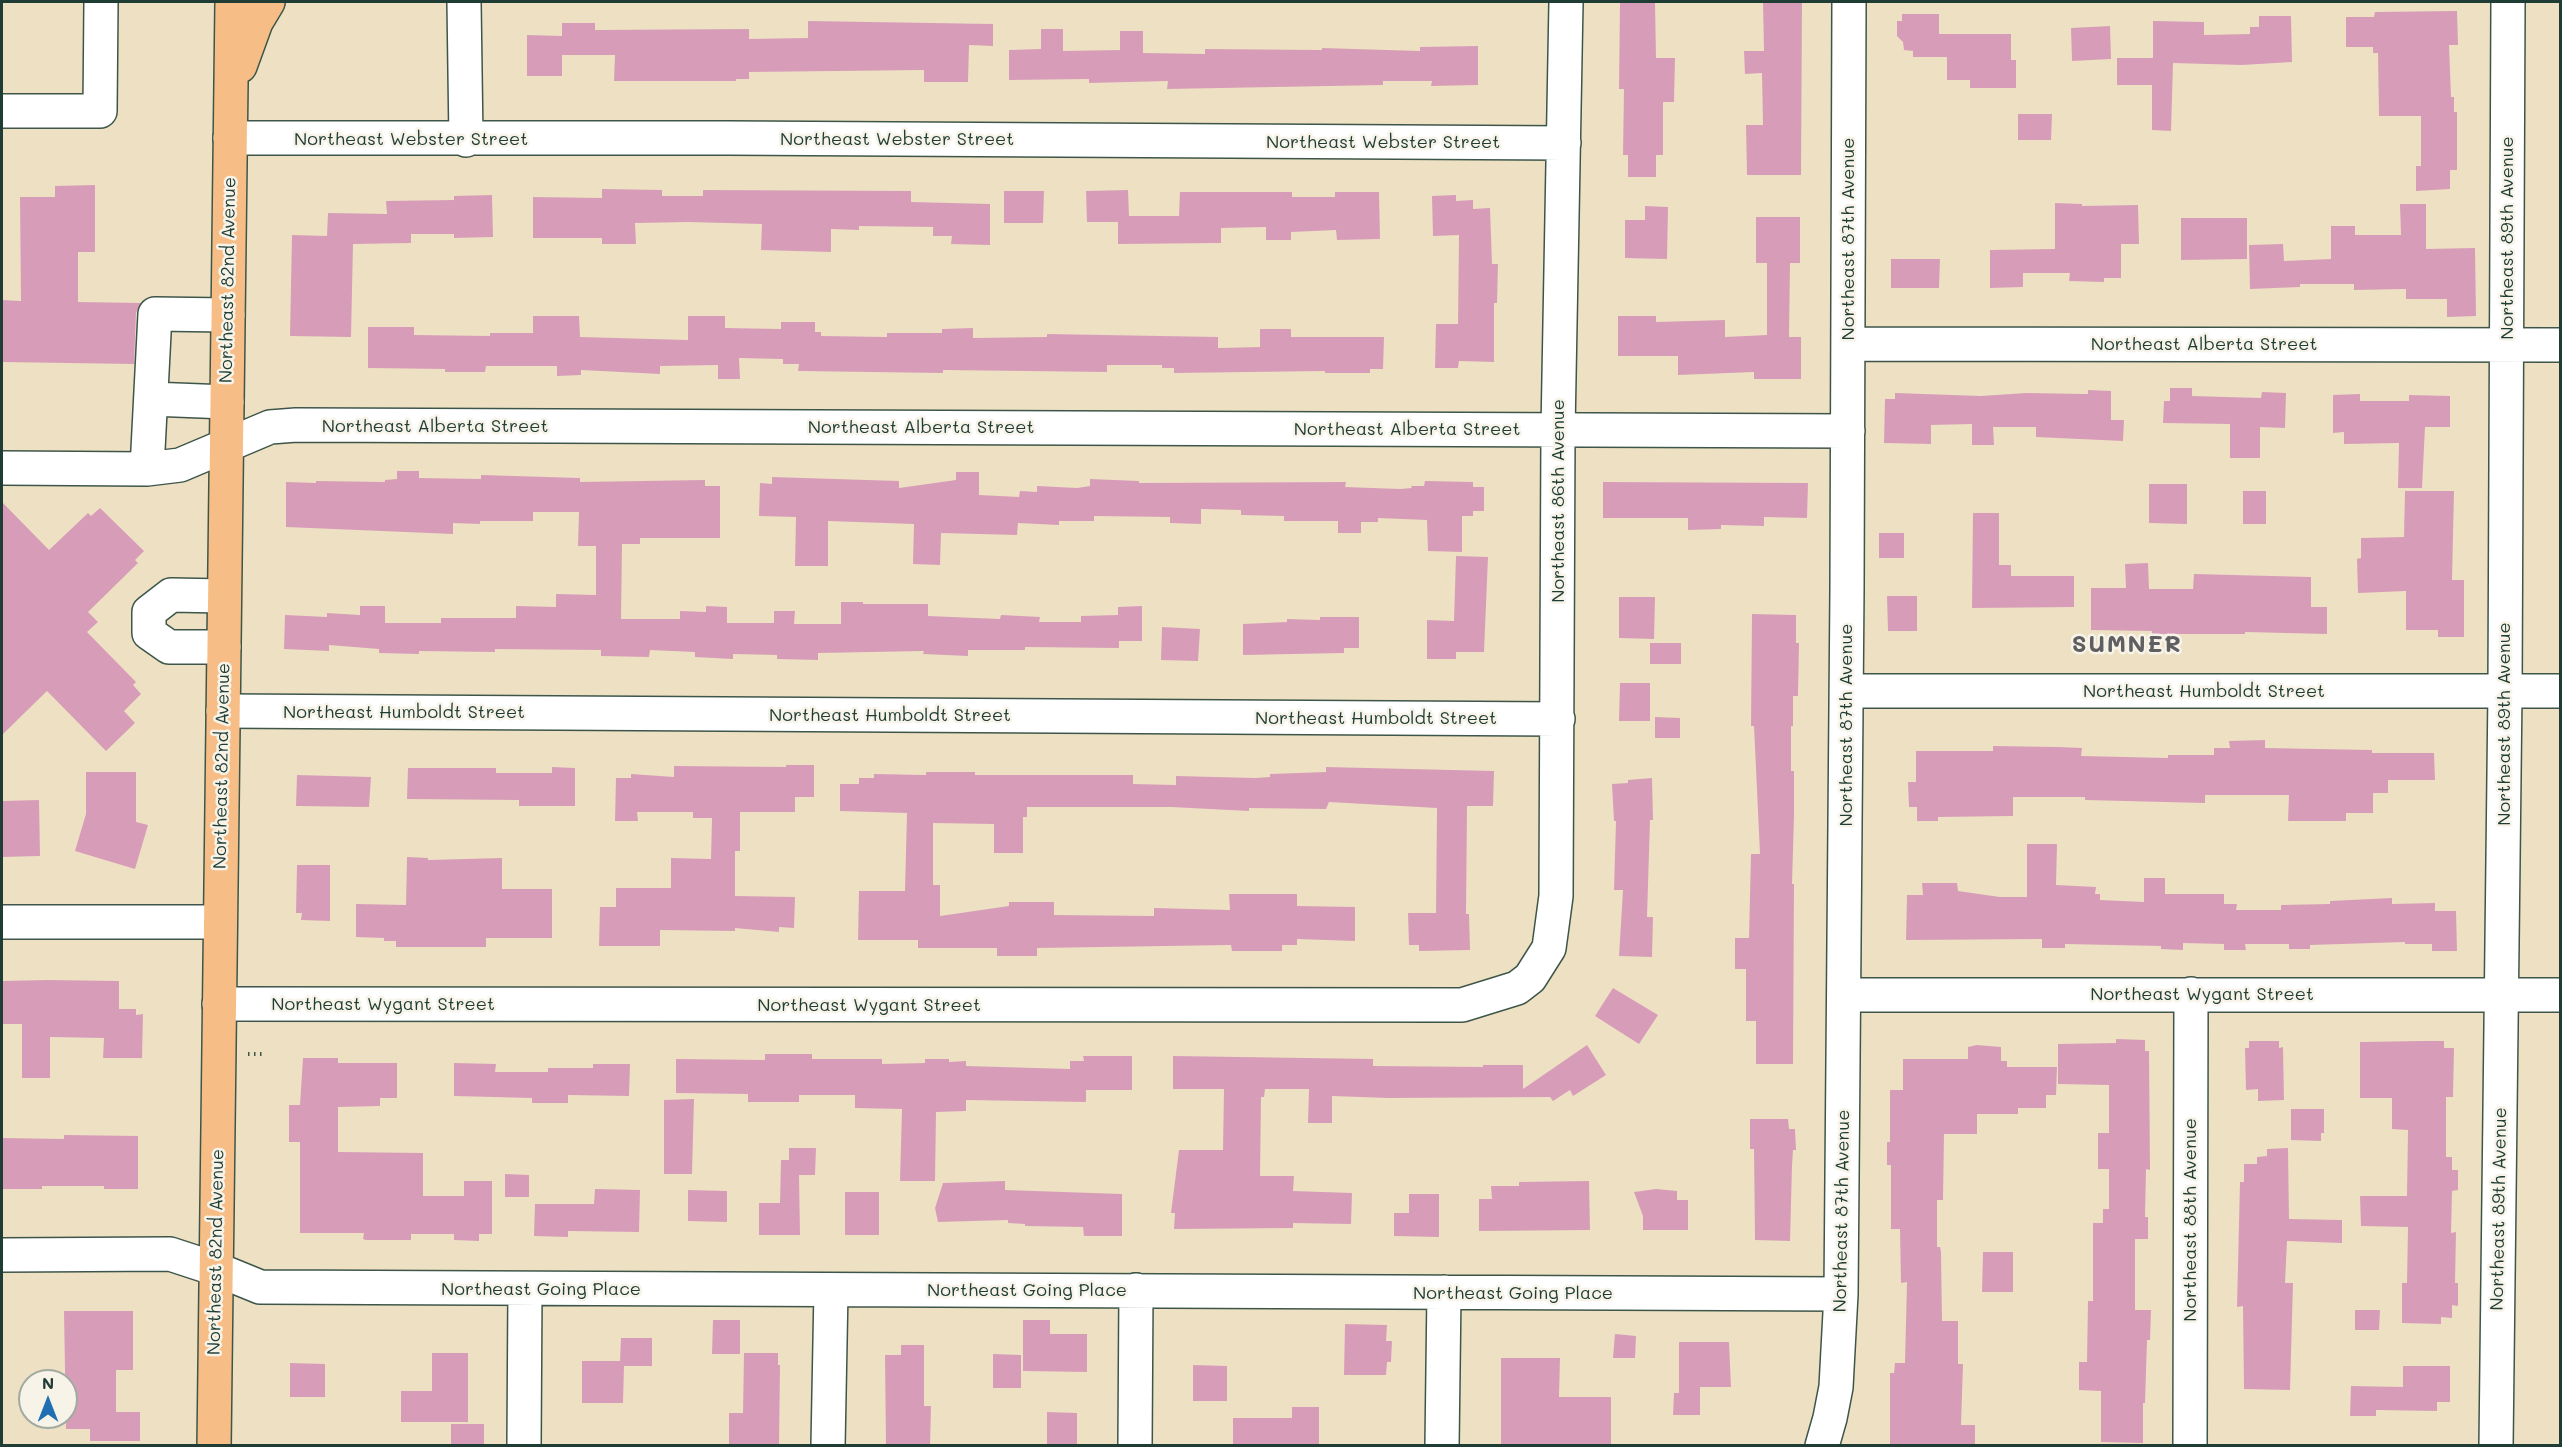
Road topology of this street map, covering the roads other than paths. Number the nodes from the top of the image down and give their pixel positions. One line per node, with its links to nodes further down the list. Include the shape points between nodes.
1 (100, 2): 9 (street, via 100,111)
2 (232, 2): 8 (main road, Northeast 82nd Avenue)
3 (268, 2): 8 (main road, Northeast 82nd Avenue, via 256,22)
4 (464, 2): 11 (street)
5 (1566, 2): 12 (street, Northeast 86th Avenue)
6 (1849, 2): 14 (street, Northeast 87th Avenue)
7 (2508, 2): 15 (street, Northeast 89th Avenue)
8 (231, 87): 10 (main road, Northeast 82nd Avenue)
9 (2, 111)
10 (230, 138): 11 (street, Northeast Webster Street); 13 (main road, Northeast 82nd Avenue)
11 (466, 140): 12 (street, Northeast Webster Street)
12 (1564, 143): 19 (street, Northeast 86th Avenue)
13 (228, 315): 17 (street, via 155,314); 18 (main road, Northeast 82nd Avenue)
14 (1848, 344): 15 (street, Northeast Alberta Street); 20 (street, Northeast 87th Avenue)
15 (2507, 345): 16 (street, Northeast Alberta Street); 27 (street, Northeast 89th Avenue)
16 (2560, 345)
17 (151, 399): 18 (street); 23 (street)
18 (227, 402): 21 (main road, Northeast 82nd Avenue)
19 (1558, 430): 20 (street, Northeast Alberta Street); 21 (street, Northeast Alberta Street, via 296,425 270,427); 30 (street, Northeast 86th Avenue)
20 (1848, 431): 26 (street, Northeast 87th Avenue)
21 (226, 444): 23 (street, Northeast Alberta Street, via 180,465); 24 (main road, Northeast 82nd Avenue)
22 (2, 468): 23 (street, Northeast Alberta Street)
23 (147, 469)
24 (224, 596): 25 (main road, Northeast 82nd Avenue); 25 (street, via 171,595 149,612 149,633 170,647)
25 (224, 647): 29 (main road, Northeast 82nd Avenue)
26 (1847, 691): 27 (street, Northeast Humboldt Street); 35 (street, Northeast 87th Avenue)
27 (2505, 692): 28 (street, Northeast Humboldt Street); 36 (street, Northeast 89th Avenue)
28 (2560, 692)
29 (223, 711): 30 (street, Northeast Humboldt Street); 32 (main road, Northeast 82nd Avenue)
30 (1558, 719): 33 (street, Northeast 86th Avenue, via 1556,896 1549,948 1530,978)
31 (2, 922): 32 (street)
32 (220, 922): 38 (main road, Northeast 82nd Avenue)
33 (1517, 988): 38 (street, Northeast Wygant Street, via 1462,1005)
34 (2191, 994): 35 (street, Northeast Wygant Street); 36 (street, Northeast Wygant Street); 52 (street, Northeast 88th Avenue)
35 (1844, 995): 45 (street, Northeast 87th Avenue)
36 (2502, 995): 37 (street, Northeast Wygant Street); 53 (street, Northeast 89th Avenue)
37 (2560, 995)
38 (219, 1004): 40 (main road, Northeast 82nd Avenue)
39 (2, 1255): 40 (street, Northeast Going Place, via 170,1254)
40 (216, 1269): 41 (street, Northeast Going Place, via 260,1287); 46 (main road, Northeast 82nd Avenue)
41 (525, 1289): 42 (street, Northeast Going Place); 47 (street)
42 (831, 1290): 43 (street, Northeast Going Place); 48 (street)
43 (1136, 1290): 44 (street, Northeast Going Place); 49 (street)
44 (1444, 1292): 45 (street, Northeast Going Place); 50 (street)
45 (1841, 1294): 51 (street, Northeast 87th Avenue, via 1836,1387)
46 (214, 1446)
47 (524, 1446)
48 (828, 1446)
49 (1135, 1446)
50 (1442, 1446)
51 (1822, 1446)
52 (2190, 1446)
53 (2496, 1446)

